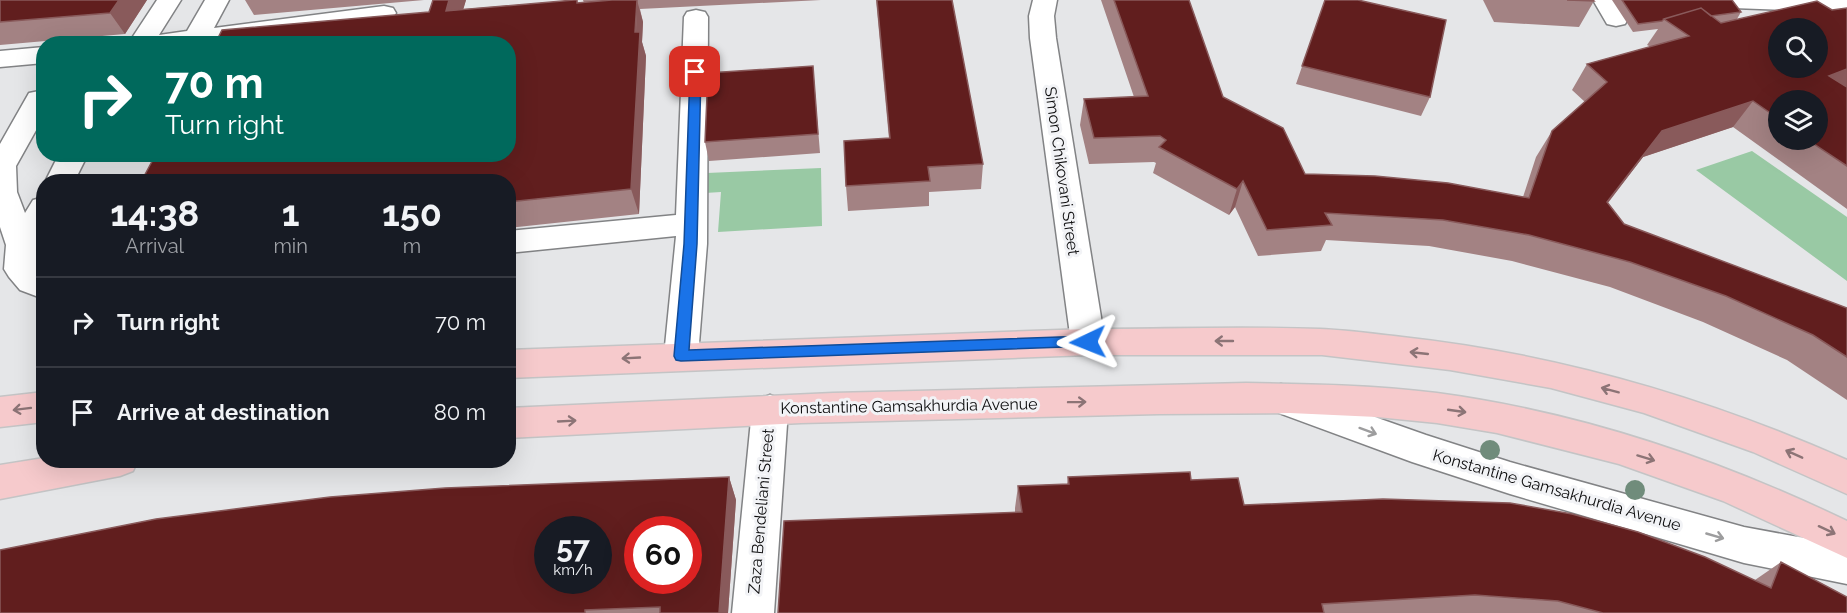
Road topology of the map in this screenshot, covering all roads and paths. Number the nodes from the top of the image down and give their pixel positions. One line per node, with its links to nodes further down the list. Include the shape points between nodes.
1 (169, 0): 9 (street)
2 (217, 0): 10 (street)
3 (1046, 0): 20 (street, Simon Chikovani Street, via 1043,29)
4 (1732, 1): 5 (street); 8 (street)
5 (1847, 5)
6 (384, 13): 11 (street)
7 (696, 17): 16 (street)
8 (1753, 21)
9 (145, 36)
10 (197, 36)
11 (204, 36)
12 (36, 56): 13 (street)
13 (0, 59)
14 (36, 104): 18 (street, via 2,166 2,192)
15 (36, 221): 18 (street)
16 (691, 225): 17 (street); 21 (street)
17 (516, 241)
18 (22, 245): 19 (street, via 20,269)
19 (36, 284)
20 (1088, 342): 21 (main road); 29 (main road, one-way to 20, via 1766,441 1647,399 1551,374 1450,356 1322,342)
21 (681, 356): 22 (main road, one-way to 22)
22 (516, 364)
23 (1273, 397): 25 (main road, Konstantine Gamsakhurdia Avenue, one-way to 23); 31 (main road, Konstantine Gamsakhurdia Avenue, one-way to 31, via 1380,402 1508,419 1659,462 1760,500); 32 (street, Konstantine Gamsakhurdia Avenue, one-way to 32, via 1510,478 1744,545)
24 (36, 408): 26 (main road, one-way to 26)
25 (770, 410): 27 (main road, Konstantine Gamsakhurdia Avenue, one-way to 25); 33 (street, Zaza Bendeliani Street)
26 (0, 412)
27 (516, 423)
28 (76, 468): 30 (main road)
29 (1847, 478)
30 (0, 482)
31 (1847, 540)
32 (1847, 565)
33 (753, 613)

